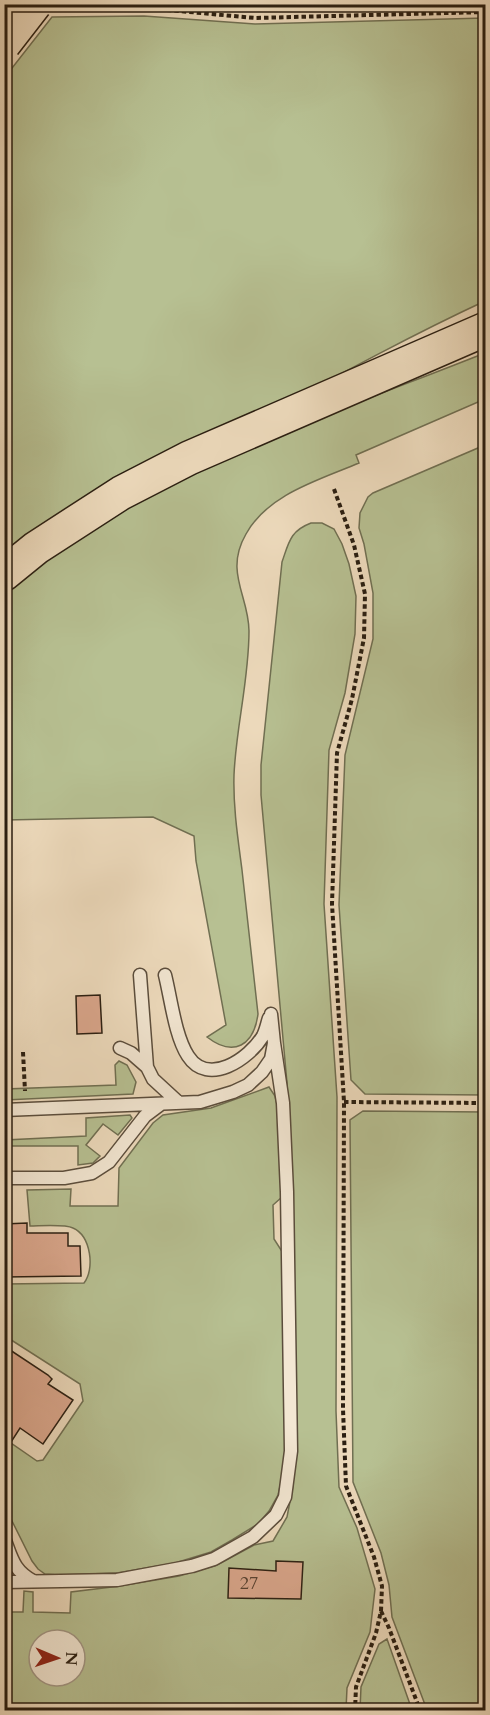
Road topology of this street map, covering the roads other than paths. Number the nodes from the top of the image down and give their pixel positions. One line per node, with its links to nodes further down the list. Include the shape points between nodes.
1 (43, 7): 2 (highway, bridge)
2 (4, 44)
3 (486, 328): 4 (highway, via 189,458 122,493 36,548)
4 (4, 574)
5 (140, 975): 9 (lane)
6 (165, 975): 7 (lane, via 182,1043 197,1067 223,1068 235,1063 263,1035 271,1014)
7 (274, 1043): 10 (lane, via 271,1059 248,1085 200,1102); 16 (lane, via 283,1103 287,1192 291,1451 285,1497 276,1515 253,1537 214,1559 117,1580)
8 (120, 1048): 9 (lane)
9 (147, 1067): 10 (lane, via 153,1079)
10 (178, 1102): 11 (lane)
11 (161, 1104): 12 (lane); 13 (lane, via 145,1116 109,1162 92,1173 64,1178)
12 (4, 1110)
13 (4, 1178)
14 (4, 1538): 16 (lane, via 16,1568)
15 (4, 1582): 16 (lane)
16 (34, 1582)

